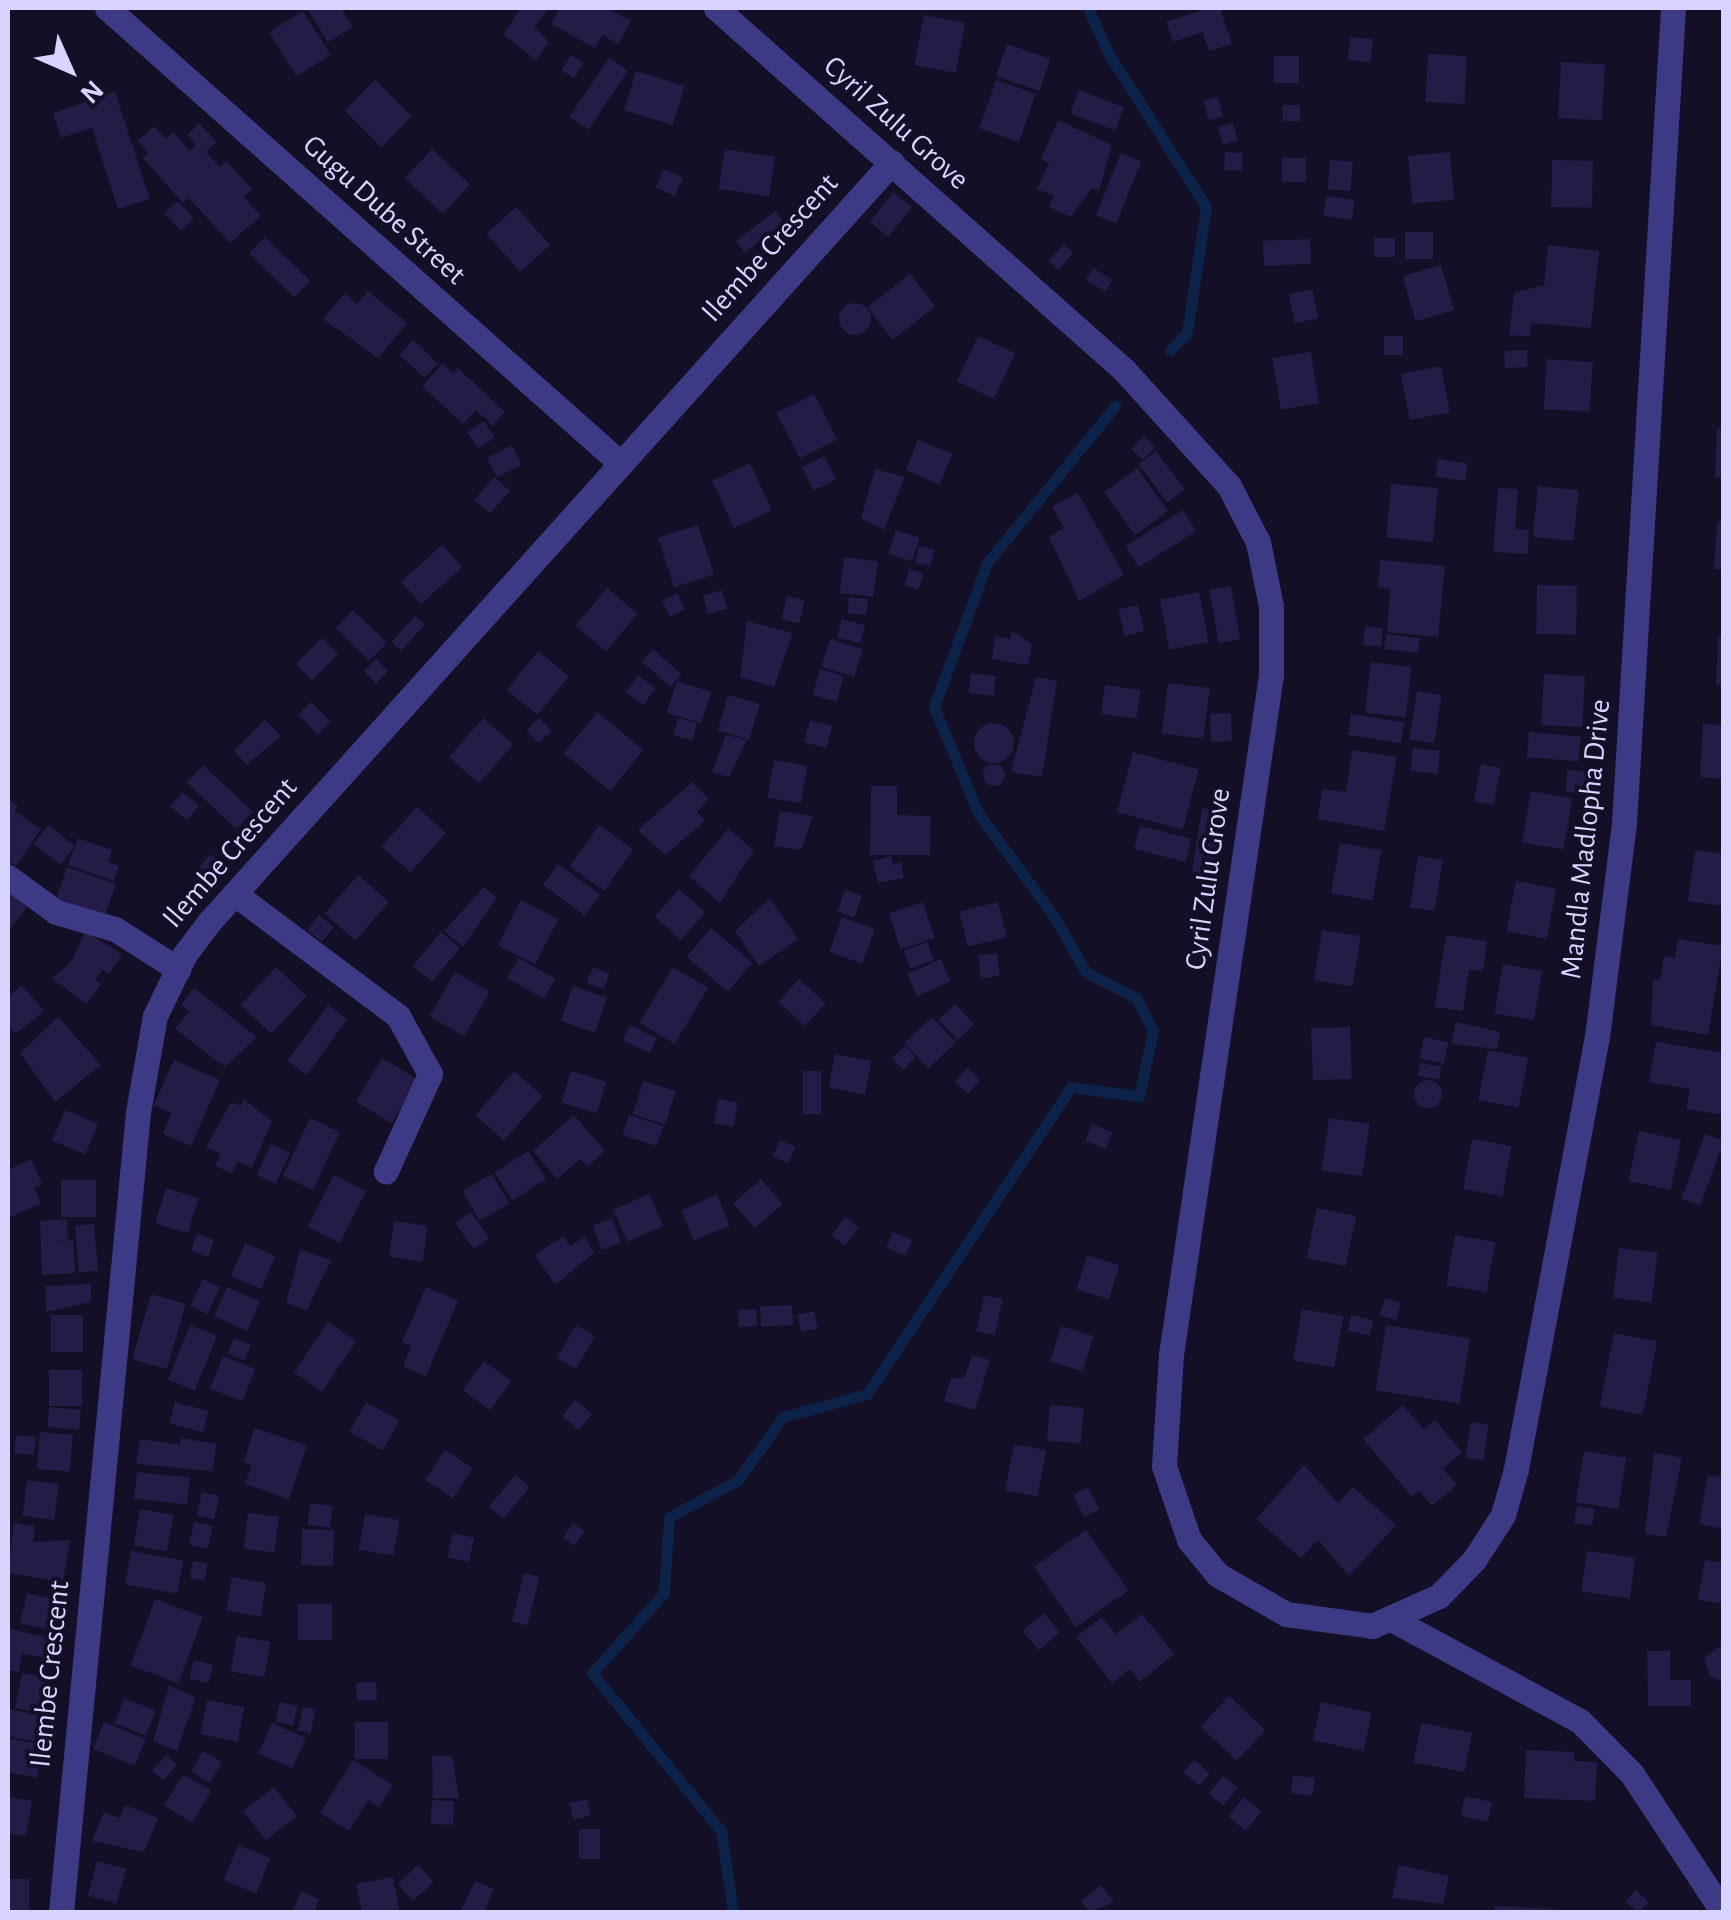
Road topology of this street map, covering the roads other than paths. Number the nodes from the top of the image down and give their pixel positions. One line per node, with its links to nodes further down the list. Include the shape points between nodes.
1 (107, 8): 5 (street, Gugu Dube Street)
2 (716, 8): 4 (street, Cyril Zulu Grove)
3 (1673, 8): 10 (street, Mandla Madlopha Drive, via 1624,823 1596,1037 1503,1514 1450,1584)
4 (892, 162): 5 (street, Ilembe Crescent); 10 (street, Cyril Zulu Grove, via 1124,370 1229,486 1258,542 1271,606 1271,675 1172,1355 1164,1466 1189,1540 1250,1598 1328,1623)
5 (618, 462): 7 (street, Ilembe Crescent)
6 (8, 878): 8 (street, via 56,912 115,929)
7 (235, 894): 8 (street, Ilembe Crescent); 9 (street, via 398,1016 430,1074)
8 (178, 969): 11 (street, Ilembe Crescent, via 155,1016 138,1112)
9 (386, 1171)
10 (1395, 1621): 12 (street, via 1580,1721 1632,1774)
11 (61, 1912)
12 (1723, 1912)

